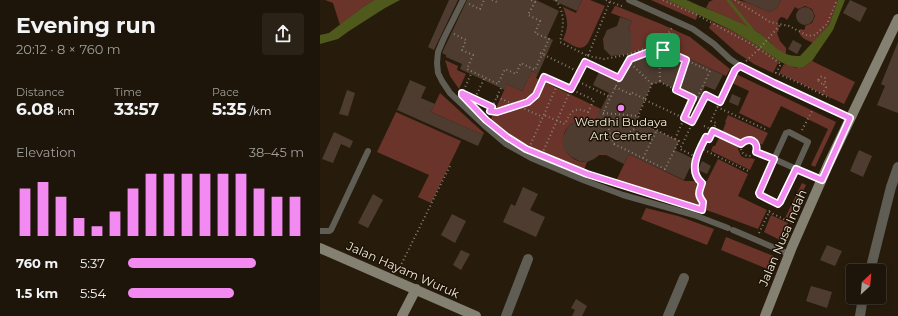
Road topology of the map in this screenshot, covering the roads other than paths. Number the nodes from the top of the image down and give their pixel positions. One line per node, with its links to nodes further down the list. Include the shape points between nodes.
1 (629, 0): 4 (lane, via 693,28 740,66)
2 (465, 1): 13 (lane, via 438,52 438,73 450,93 506,144 531,158 583,180 694,214)
3 (898, 19): 4 (street, Jalan Nusa Indah)
4 (850, 118): 9 (street, Jalan Nusa Indah)
5 (368, 151): 11 (lane, via 330,230)
6 (774, 159): 8 (lane); 8 (lane, via 788,132 808,142); 8 (lane, via 759,193 778,204)
7 (898, 167): 10 (street)
8 (796, 169): 9 (lane)
9 (822, 180): 13 (street, Jalan Nusa Indah)
10 (895, 188): 15 (street)
11 (320, 231)
12 (320, 248): 17 (street, Jalan Hayam Wuruk)
13 (789, 254): 23 (street, Jalan Nusa Indah)
14 (528, 259): 21 (street)
15 (872, 264)
16 (684, 278): 22 (street)
17 (416, 289): 19 (street); 20 (street, Jalan Hayam Wuruk)
18 (862, 304): 24 (street)
19 (402, 316)
20 (476, 316)
21 (506, 316)
22 (668, 316)
23 (765, 316)
24 (860, 316)

